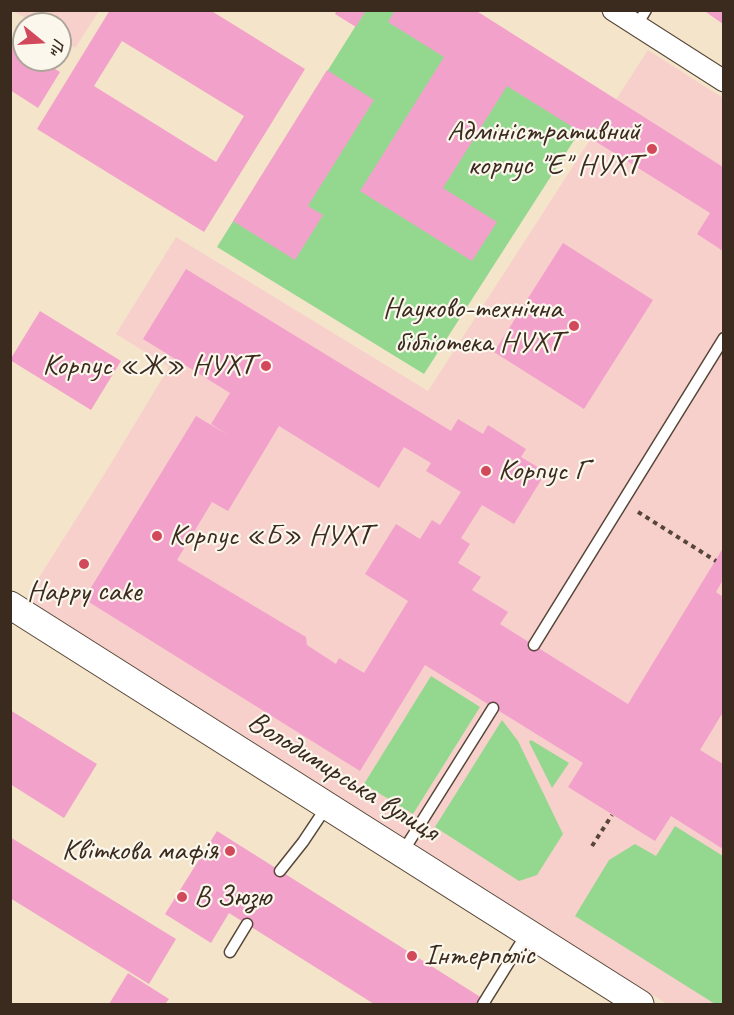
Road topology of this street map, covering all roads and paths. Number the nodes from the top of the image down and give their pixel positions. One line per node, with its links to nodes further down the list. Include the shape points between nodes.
1 (613, 10): 2 (street)
2 (641, 18): 3 (street)
3 (723, 81)
4 (723, 338): 5 (lane)
5 (622, 502): 6 (path); 8 (lane)
6 (716, 561)
7 (10, 605): 10 (street, Володимирська вулиця)
8 (534, 645)
9 (494, 708): 13 (lane)
10 (327, 806): 13 (street, Володимирська вулиця); 14 (lane)
11 (612, 815): 12 (path)
12 (592, 846)
13 (402, 853): 16 (street, Володимирська вулиця)
14 (280, 871)
15 (247, 924): 17 (lane)
16 (527, 933): 18 (lane); 19 (street, Володимирська вулиця)
17 (230, 952)
18 (483, 1005)
19 (640, 1005)

